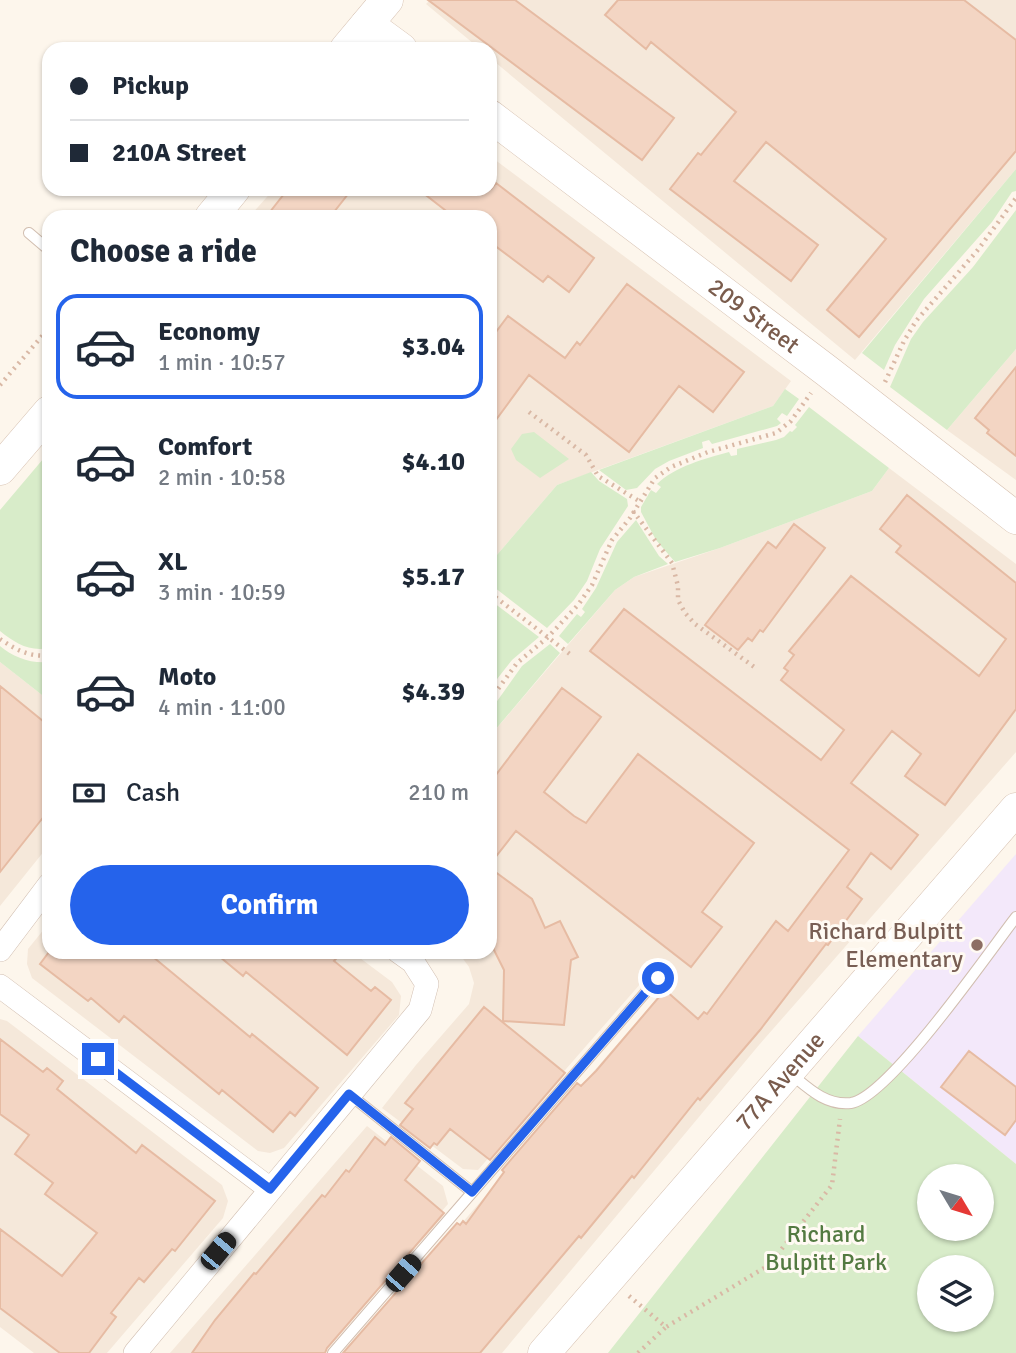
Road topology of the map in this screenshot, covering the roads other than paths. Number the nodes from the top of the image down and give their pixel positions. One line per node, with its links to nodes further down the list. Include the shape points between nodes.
1 (377, 12): 2 (street); 3 (street)
2 (352, 42)
3 (396, 42)
4 (497, 121): 11 (street, 209 Street)
5 (228, 196): 6 (street)
6 (216, 210)
7 (29, 233): 8 (lane)
8 (42, 244)
9 (42, 420): 10 (street)
10 (0, 469)
11 (1016, 518)
12 (1016, 809): 19 (street, 77A Avenue)
13 (42, 894): 15 (street)
14 (1016, 917): 19 (lane, via 907,1060 867,1097 852,1103 833,1102)
15 (0, 950)
16 (408, 959): 20 (street, via 427,984 420,1010)
17 (658, 978): 22 (lane)
18 (0, 986): 21 (street)
19 (789, 1072): 25 (street, 77A Avenue)
20 (349, 1094): 21 (street); 22 (lane)
21 (270, 1189): 23 (street)
22 (472, 1192): 24 (lane)
23 (135, 1353)
24 (333, 1353)
25 (544, 1353)

